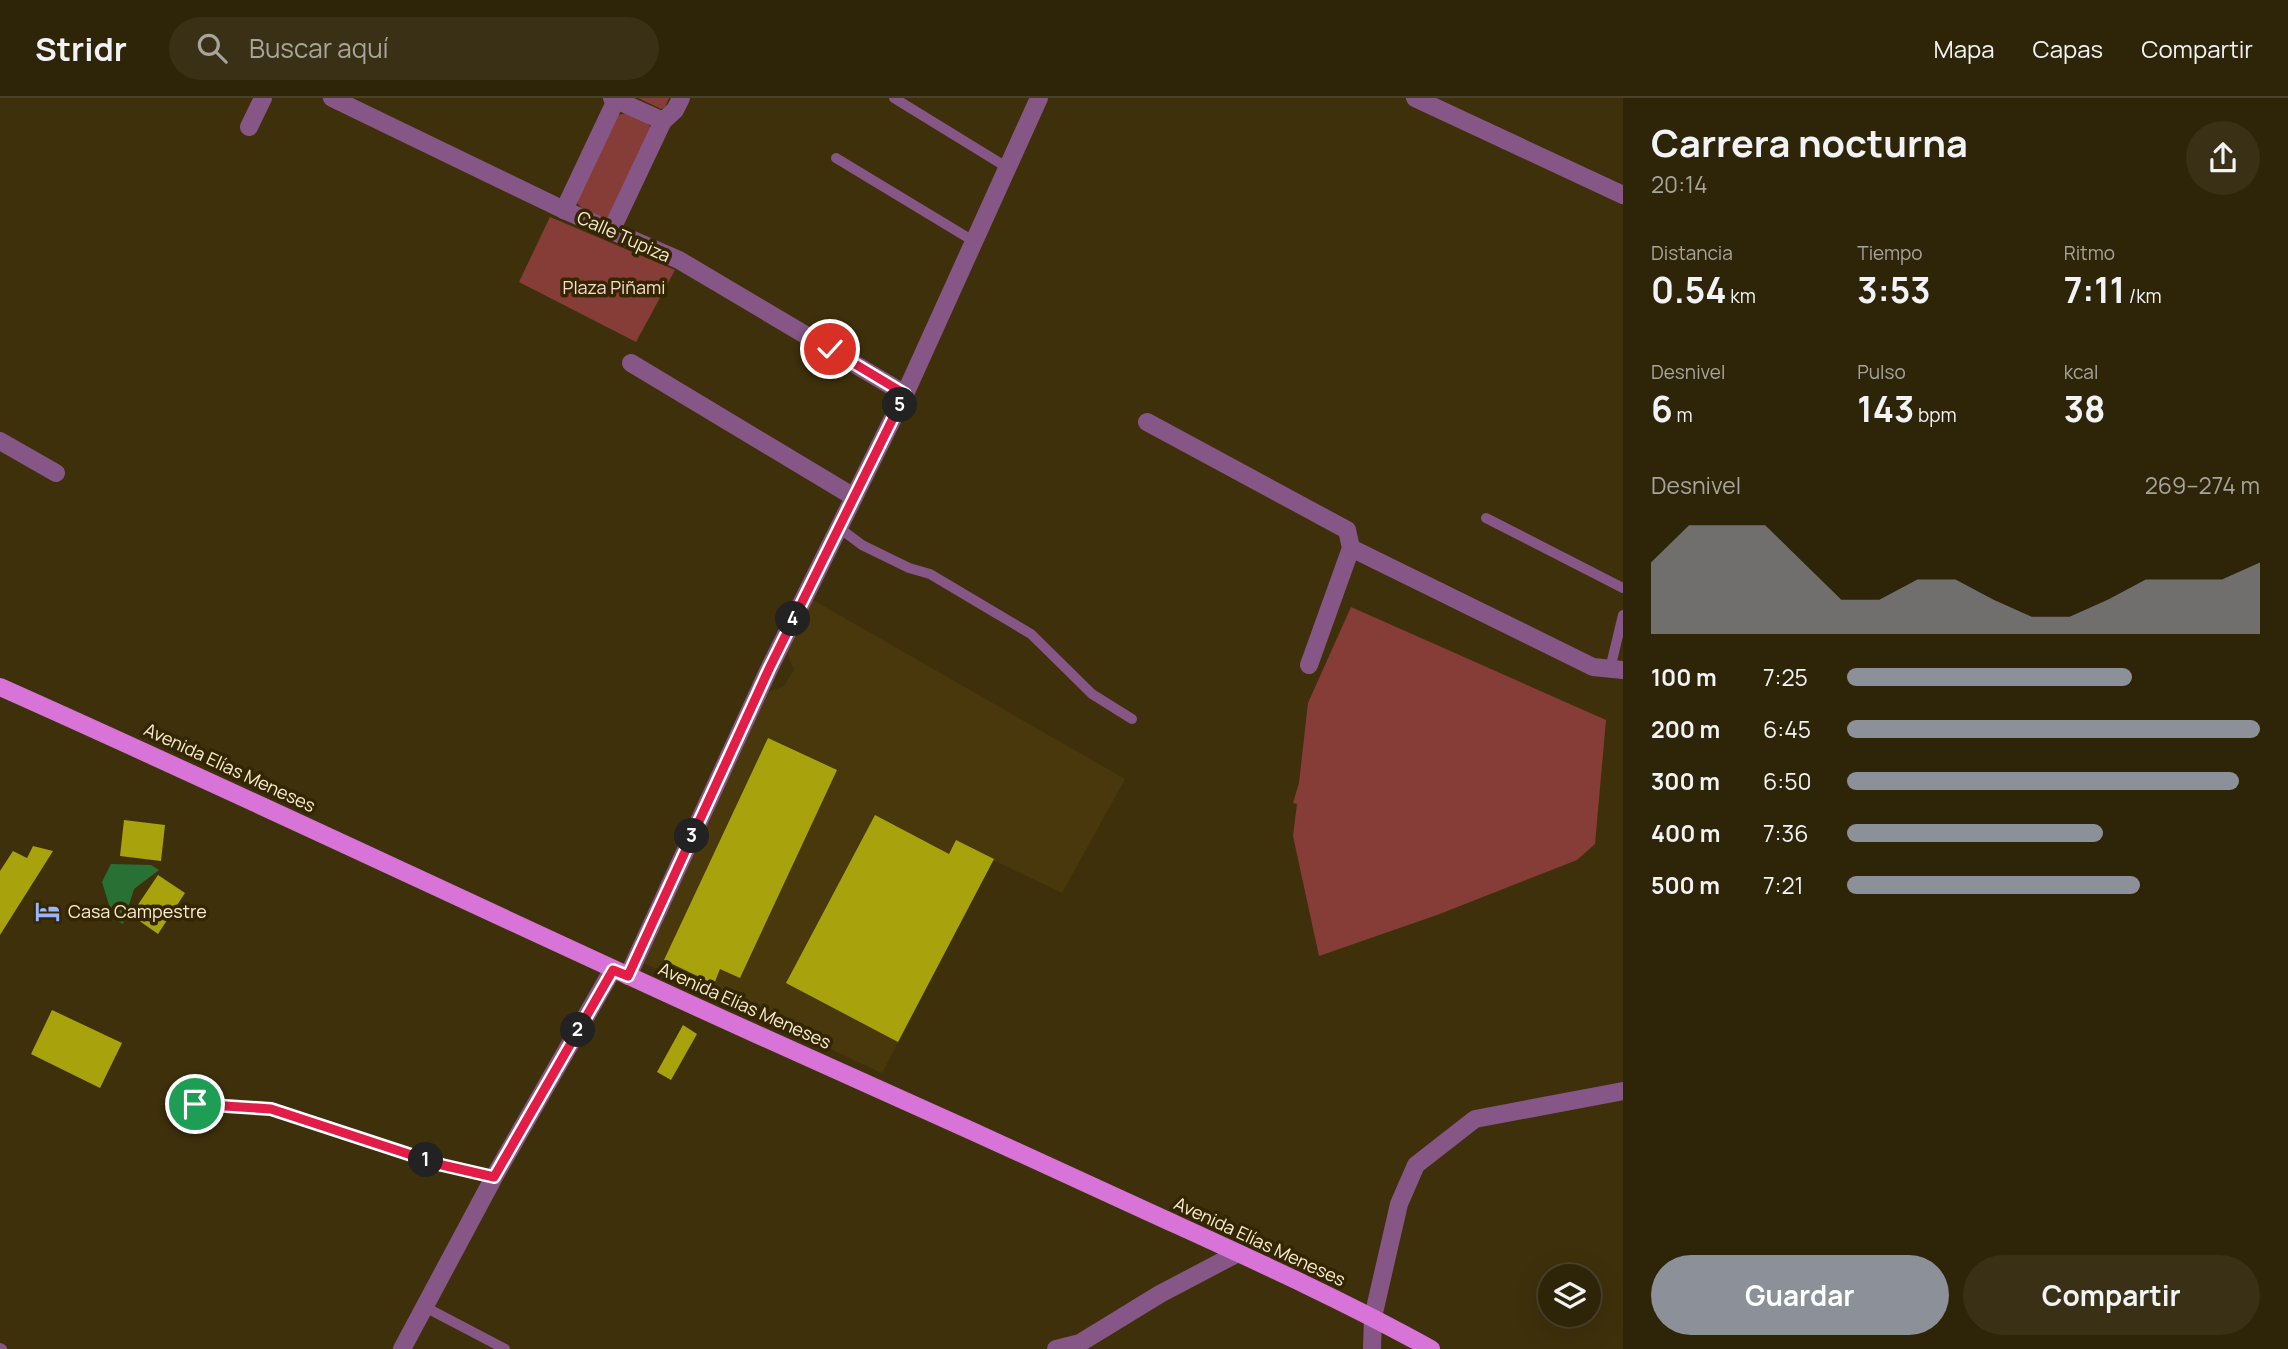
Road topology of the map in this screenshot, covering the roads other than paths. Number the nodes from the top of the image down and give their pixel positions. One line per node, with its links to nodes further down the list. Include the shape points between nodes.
1 (263, 98): 9 (street)
2 (332, 98): 13 (street, Calle Tupiza)
3 (681, 98): 8 (street)
4 (894, 98): 11 (lane)
5 (1040, 98): 11 (street)
6 (1415, 98): 12 (street)
7 (614, 99): 8 (street); 13 (street)
8 (663, 121): 14 (street)
9 (249, 127)
10 (836, 158): 15 (lane)
11 (1008, 167): 15 (street)
12 (1623, 195)
13 (564, 209): 14 (street, Calle Tupiza)
14 (611, 231): 17 (street, Calle Tupiza, via 679,260)
15 (976, 243): 17 (street)
16 (631, 363): 21 (street)
17 (905, 394): 21 (street)
18 (1147, 422): 24 (street, via 1347,530)
19 (0, 441): 20 (street)
20 (57, 473)
21 (854, 497): 23 (street)
22 (1486, 517): 25 (lane)
23 (838, 527): 30 (lane, via 862,545 930,574 1031,634 1092,694); 31 (street)
24 (1351, 548): 27 (street); 28 (street, via 1593,667)
25 (1623, 588)
26 (1623, 615): 28 (lane)
27 (1309, 665)
28 (1617, 669)
29 (0, 687): 31 (main road, Avenida Elías Meneses)
30 (1132, 719)
31 (620, 973): 34 (street); 35 (main road, Avenida Elías Meneses)
32 (1623, 1091): 37 (street, via 1475,1119 1416,1165 1399,1204)
33 (195, 1104): 34 (lane, via 271,1109 442,1165)
34 (494, 1177): 36 (street)
35 (1238, 1253): 37 (main road, Avenida Elías Meneses); 40 (street, via 1080,1343)
36 (425, 1307): 38 (street); 39 (lane)
37 (1373, 1317): 41 (street); 42 (main road, Avenida Elías Meneses)
38 (402, 1349)
39 (505, 1349)
40 (1056, 1349)
41 (1372, 1349)
42 (1431, 1349)

